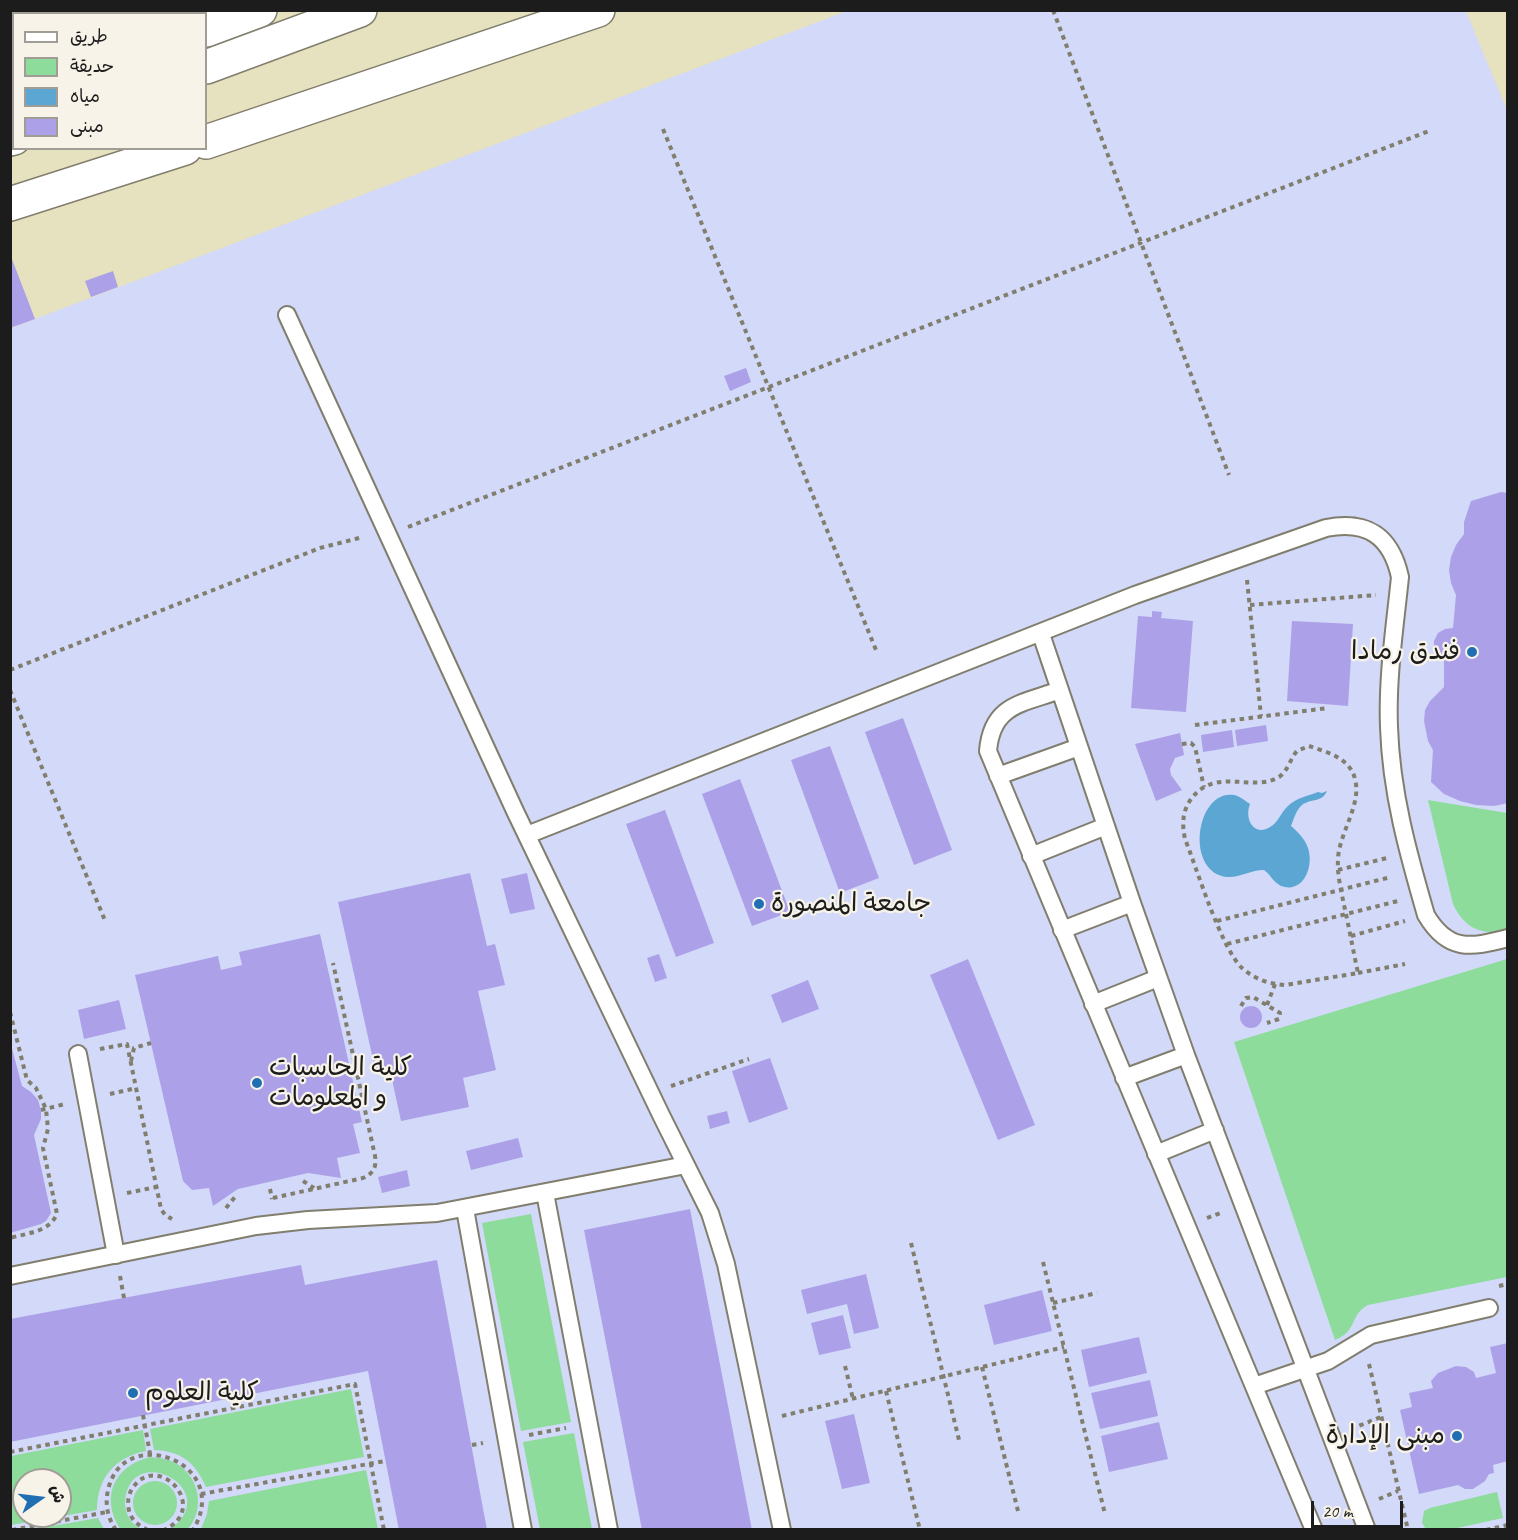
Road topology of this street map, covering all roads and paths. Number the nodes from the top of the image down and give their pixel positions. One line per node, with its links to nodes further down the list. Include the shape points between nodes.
1 (260, 10): 5 (main road)
2 (360, 10): 6 (main road)
3 (598, 10): 9 (main road)
4 (1053, 10): 12 (path)
5 (207, 30)
6 (207, 67)
7 (663, 129): 14 (path)
8 (1429, 131): 12 (path)
9 (207, 142)
10 (179, 150): 11 (main road)
11 (10, 204)
12 (1141, 243): 14 (path); 15 (path)
13 (287, 315): 16 (lane)
14 (769, 387): 16 (path); 21 (path)
15 (1229, 475)
16 (388, 534): 22 (path, via 353,538 320,548); 33 (lane)
17 (1245, 557): 18 (lane, via 1326,528 1360,526 1388,545 1400,577); 19 (path); 20 (lane, via 1135,595)
18 (1398, 594): 19 (path); 47 (lane, via 1390,692 1391,759 1401,824 1426,915 1444,938 1458,945 1472,947)
19 (1250, 605): 26 (path)
20 (1041, 634): 24 (lane); 33 (lane)
21 (876, 651)
22 (10, 670)
23 (10, 690): 44 (path)
24 (1060, 690): 29 (lane); 30 (lane, via 1010,708 997,719 989,735 988,752)
25 (1328, 708): 26 (path)
26 (1261, 716): 27 (path)
27 (1195, 724)
28 (1182, 744): 31 (path, via 1195,747)
29 (1079, 747): 30 (lane); 32 (lane)
30 (998, 776): 34 (lane)
31 (1204, 787): 36 (path, via 1277,778 1302,747 1342,759 1355,777 1357,790 1338,851); 42 (path, via 1188,804 1183,827)
32 (1106, 826): 34 (lane); 40 (lane)
33 (527, 835): 65 (lane)
34 (1031, 856): 45 (lane)
35 (1385, 858): 36 (path)
36 (1338, 870): 38 (path)
37 (1390, 877): 38 (path)
38 (1341, 890): 41 (path); 42 (path)
39 (1396, 901): 41 (path)
40 (1132, 903): 45 (lane); 52 (lane)
41 (1346, 914): 46 (path); 48 (path)
42 (1217, 921): 48 (path)
43 (1401, 922): 46 (path)
44 (106, 923)
45 (1062, 930): 54 (lane)
46 (1351, 936): 51 (path)
47 (1508, 938)
48 (1227, 944): 53 (path, via 1241,967)
49 (333, 963): 70 (path, via 376,1162 368,1176)
50 (1405, 964): 51 (path)
51 (1358, 973): 53 (path)
52 (1158, 978): 54 (lane); 61 (lane)
53 (1275, 984): 55 (path)
54 (1093, 1004): 64 (lane)
55 (1267, 1005): 56 (path, via 1249,997); 58 (path, via 1281,1016)
56 (1241, 1006)
57 (10, 1012): 79 (path, via 27,1080 36,1088 46,1109 48,1129 43,1148 57,1214 48,1227)
58 (1267, 1023)
59 (151, 1043): 63 (path, via 134,1048)
60 (78, 1054): 63 (path, via 127,1044); 81 (lane)
61 (1186, 1055): 64 (lane); 66 (lane)
62 (749, 1059): 65 (path)
63 (130, 1061): 77 (path, via 161,1209 165,1215)
64 (1124, 1078): 67 (lane)
65 (650, 1093): 68 (lane)
66 (1215, 1130): 67 (lane); 74 (lane)
67 (1156, 1154): 78 (lane)
68 (686, 1165): 71 (lane); 99 (lane, via 719,1238)
69 (303, 1181): 70 (path)
70 (315, 1188): 73 (path)
71 (545, 1193): 76 (lane); 118 (lane)
72 (235, 1197): 75 (path, via 225,1209)
73 (263, 1200)
74 (1243, 1204): 78 (path); 93 (lane)
75 (234, 1206)
76 (465, 1209): 81 (lane, via 256,1226); 117 (lane)
77 (179, 1219)
78 (1186, 1226): 95 (lane)
79 (10, 1239)
80 (911, 1243): 94 (path)
81 (116, 1255): 83 (lane)
82 (1042, 1262): 87 (path)
83 (10, 1276)
84 (1508, 1284): 85 (path)
85 (1497, 1287)
86 (1096, 1293): 87 (path)
87 (1053, 1303): 90 (path)
88 (1489, 1308): 89 (lane)
89 (1359, 1340): 93 (lane, via 1339,1355); 123 (path, via 1370,1364)
90 (1064, 1347): 92 (path); 109 (path)
91 (845, 1366): 97 (path)
92 (982, 1367): 94 (path); 107 (path)
93 (1306, 1369): 95 (lane); 122 (lane)
94 (943, 1377): 96 (path); 101 (path)
95 (1254, 1386): 121 (lane)
96 (886, 1391): 97 (path); 120 (path)
97 (853, 1399): 99 (path)
98 (143, 1415): 100 (path)
99 (759, 1422): 119 (lane)
100 (145, 1426): 102 (path); 103 (path); 105 (path, via 355,1384)
101 (960, 1444)
102 (10, 1452)
103 (150, 1454): 106 (path, via 177,1460 189,1469); 108 (path, via 125,1464 116,1474 108,1492)
104 (385, 1461): 105 (path)
105 (371, 1463): 106 (path); 116 (path)
106 (201, 1494): 115 (path, via 202,1508)
107 (1018, 1511)
108 (107, 1512): 111 (path); 112 (path)
109 (1105, 1514)
110 (1508, 1525): 124 (path)
111 (12, 1530)
112 (116, 1530)
113 (148, 1530): 114 (path, via 129,1513 129,1492 135,1484 153,1475 172,1481 183,1498 179,1518)
114 (164, 1530)
115 (193, 1530)
116 (384, 1530)
117 (523, 1530)
118 (609, 1530)
119 (782, 1530)
120 (920, 1530)
121 (1314, 1530)
122 (1367, 1530)
123 (1408, 1530)
124 (1486, 1530)

